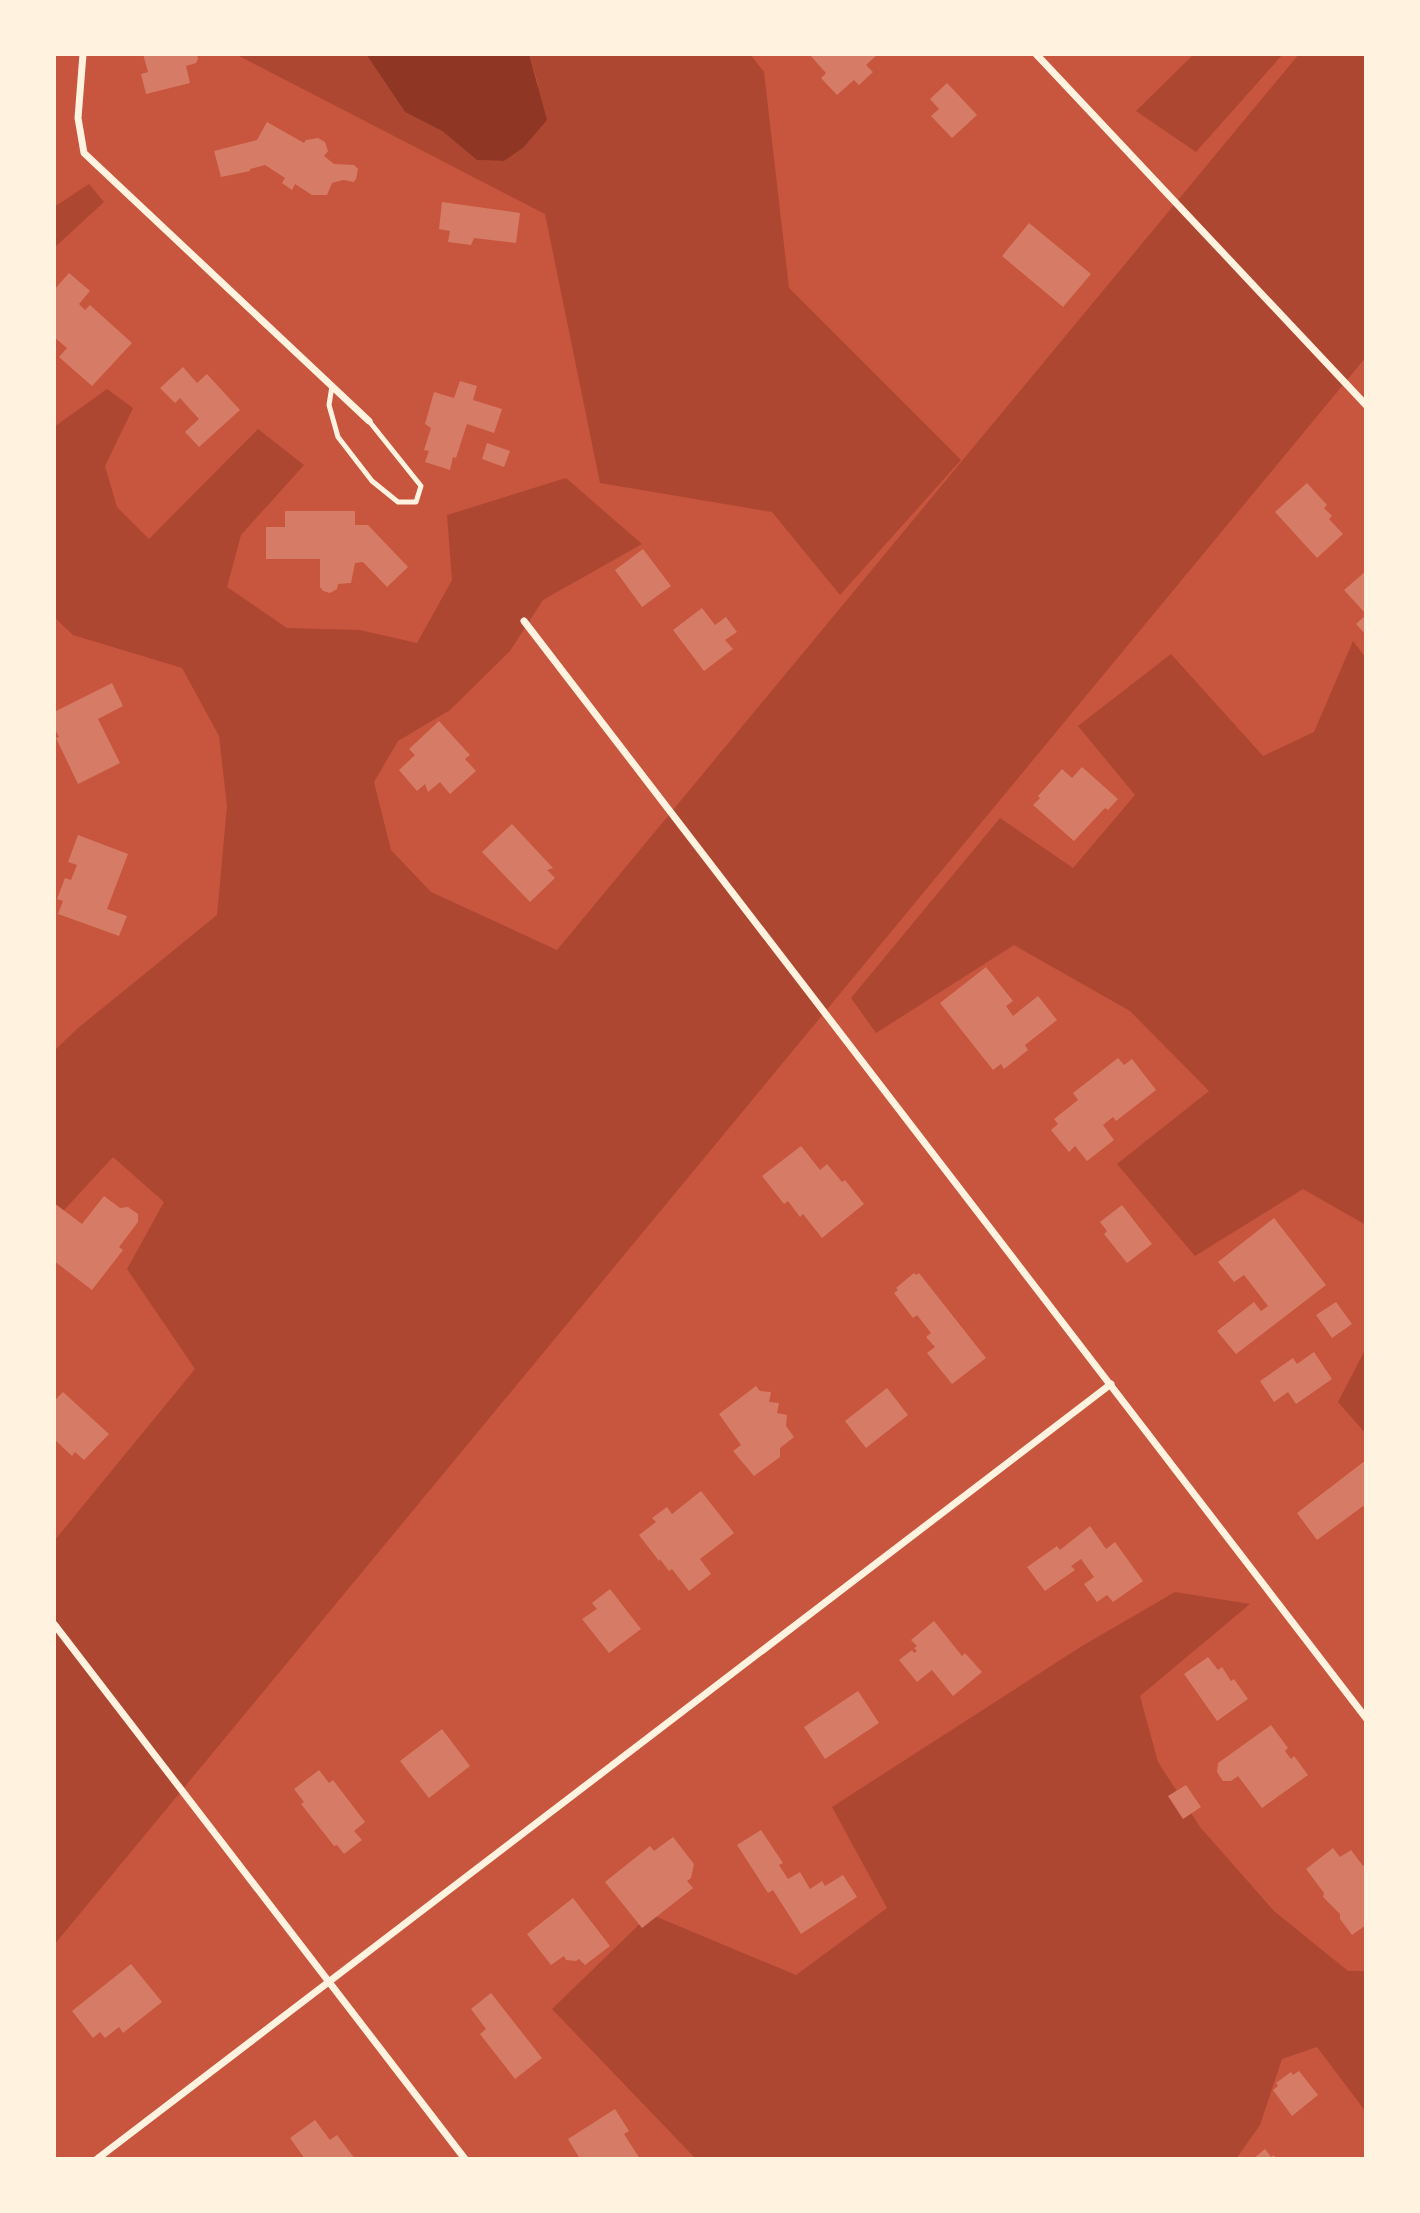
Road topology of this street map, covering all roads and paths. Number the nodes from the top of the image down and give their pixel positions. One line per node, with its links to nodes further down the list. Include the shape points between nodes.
1 (83, 54): 3 (street, via 78,118 84,153)
2 (1035, 54): 4 (street)
3 (332, 386): 5 (street); 5 (lane, via 328,405 338,437 372,481 398,502 415,502 421,486)
4 (1366, 405)
5 (369, 421)
6 (524, 621): 7 (street)
7 (1111, 1384): 9 (street); 10 (street)
8 (54, 1624): 10 (street)
9 (1366, 1718)
10 (329, 1982): 11 (street); 12 (street)
11 (97, 2159)
12 (465, 2159)

